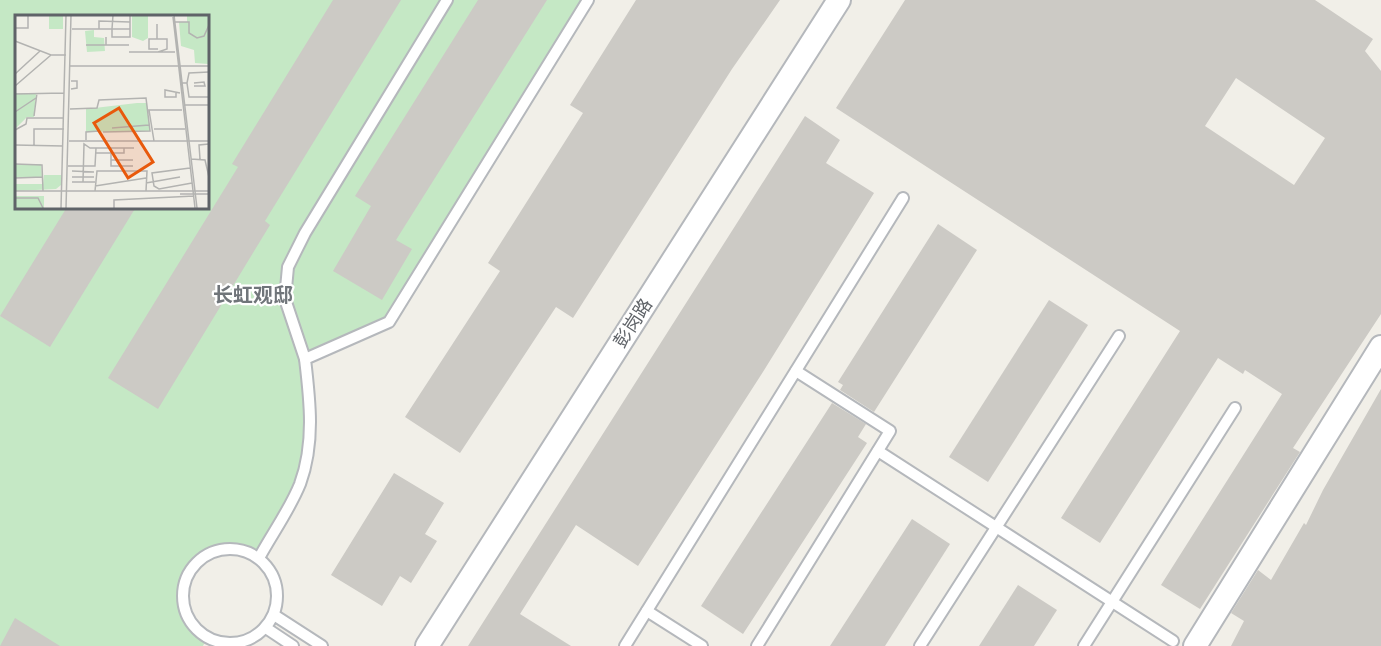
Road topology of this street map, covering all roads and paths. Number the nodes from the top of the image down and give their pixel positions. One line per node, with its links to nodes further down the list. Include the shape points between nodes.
1 (447, 0): 7 (lane, via 304,233 288,267 285,299)
2 (588, 0): 7 (lane, via 389,322)
3 (839, 0): 21 (street, 彭岗路)
4 (903, 198): 8 (lane)
5 (1119, 336): 11 (lane)
6 (1381, 347): 18 (street)
7 (305, 359): 12 (lane, via 311,407 307,452 299,484)
8 (796, 370): 10 (lane, via 890,431); 14 (lane)
9 (1235, 408): 13 (lane)
10 (878, 451): 11 (lane); 24 (lane)
11 (997, 527): 13 (lane); 25 (lane)
12 (259, 558): 15 (lane, via 276,583); 17 (lane, via 229,548 214,551 190,571 184,585 184,608)
13 (1112, 601): 18 (lane); 26 (lane)
14 (647, 611): 22 (lane); 23 (lane)
15 (274, 615): 16 (lane); 20 (lane)
16 (266, 628): 17 (lane, via 238,643); 19 (lane)
17 (205, 642)
18 (1184, 644)
19 (293, 646)
20 (322, 646)
21 (427, 646)
22 (625, 646)
23 (702, 646)
24 (757, 646)
25 (921, 646)
26 (1084, 646)

